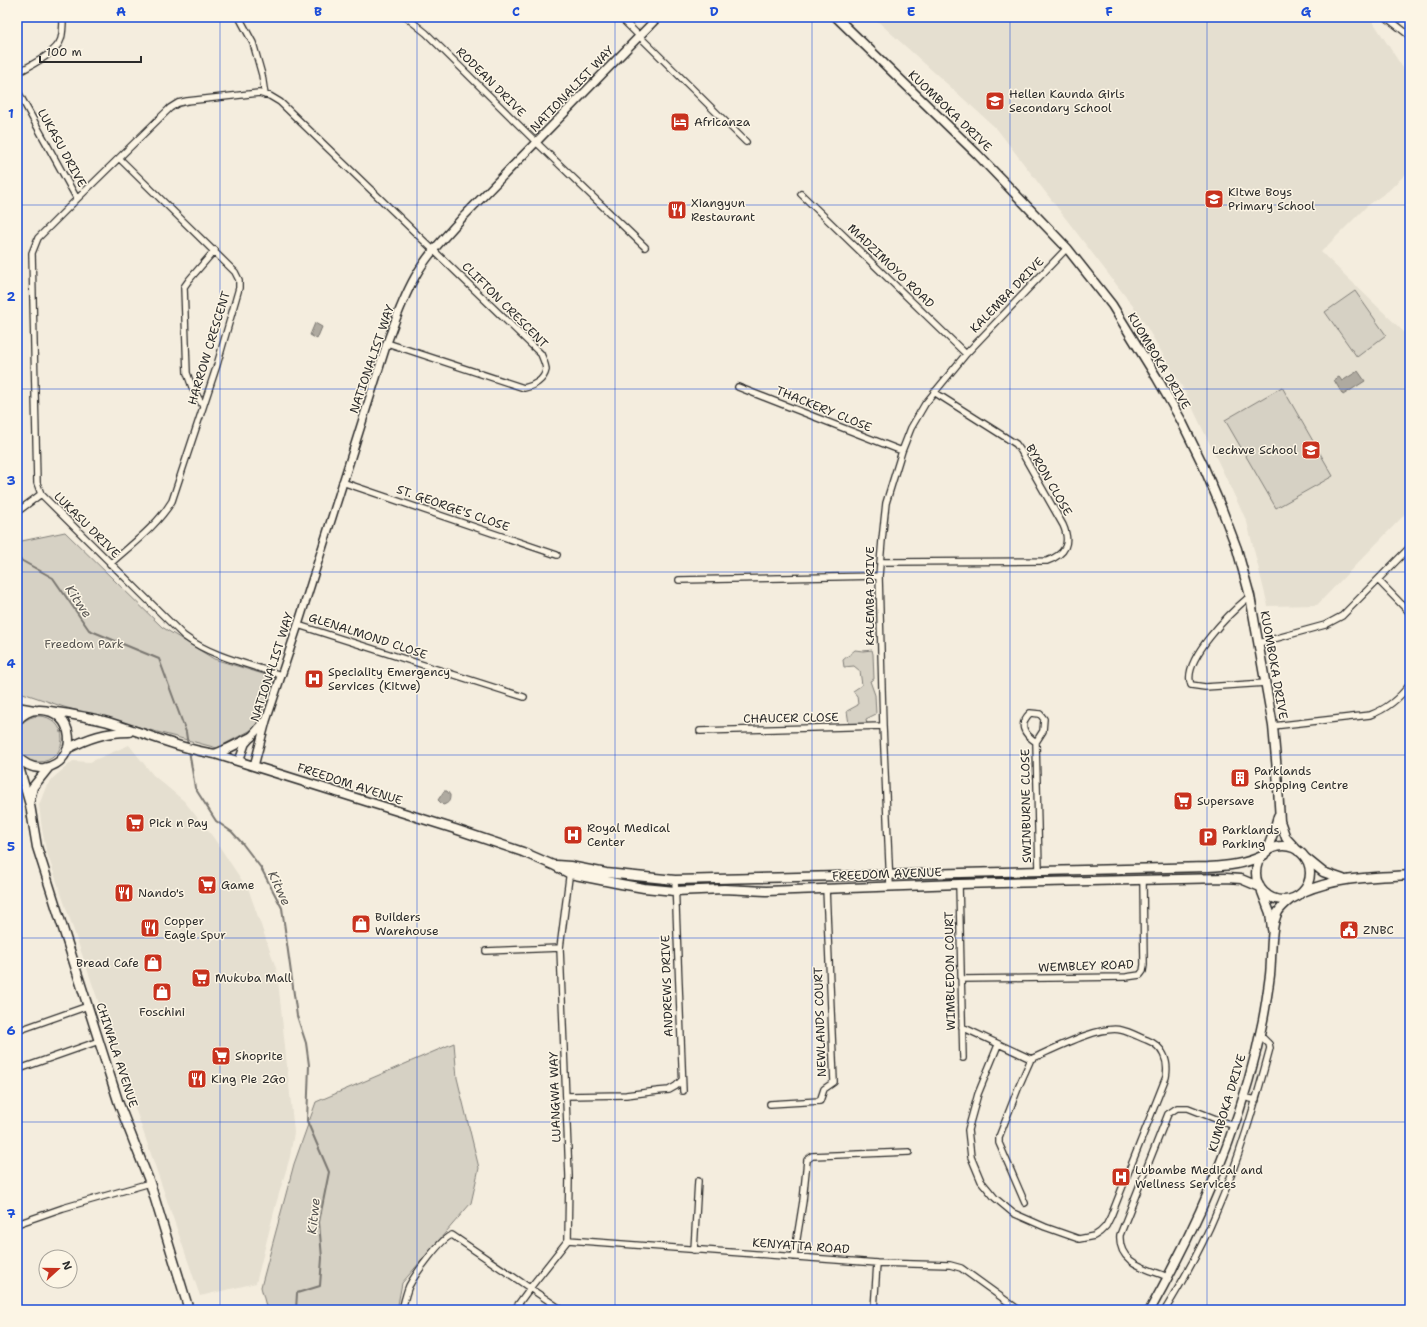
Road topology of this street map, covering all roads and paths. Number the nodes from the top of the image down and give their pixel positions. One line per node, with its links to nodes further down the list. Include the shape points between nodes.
1 (63, 17): 10 (street, via 61,40 56,47)
2 (239, 17): 12 (street, via 253,43)
3 (406, 17): 13 (street, RODEAN DRIVE, via 426,33)
4 (620, 17): 8 (street)
5 (658, 17): 8 (street, NATIONALIST WAY)
6 (836, 17): 19 (main road, KUOMBOKA DRIVE, via 982,159)
7 (1386, 17): 9 (street)
8 (639, 36): 13 (street, NATIONALIST WAY); 14 (street)
9 (1410, 36)
10 (17, 73)
11 (17, 90): 17 (street, LUKASU DRIVE)
12 (265, 95): 15 (street, via 259,93 178,103); 21 (street, CLIFTON CRESCENT, via 280,102)
13 (536, 142): 18 (street, RODEAN DRIVE); 21 (street, NATIONALIST WAY)
14 (746, 142)
15 (119, 158): 17 (street); 20 (street, HARROW CRESCENT)
16 (800, 194): 23 (street, MADZIMOYO ROAD)
17 (77, 199): 29 (street, LUKASU DRIVE, via 38,238 32,253 36,476)
18 (645, 247)
19 (1067, 248): 23 (street, KALEMBA DRIVE); 38 (main road, KUOMBOKA DRIVE, via 1112,305 1180,420 1221,507 1237,549)
20 (215, 250): 26 (street, HARROW CRESCENT, via 235,272 239,288); 26 (street, via 184,287 187,373)
21 (434, 250): 22 (street, NATIONALIST WAY, via 415,277); 22 (street, CLIFTON CRESCENT, via 541,354 546,370 540,380 531,387 524,388)
22 (387, 343): 28 (street, NATIONALIST WAY)
23 (966, 354): 25 (street, KALEMBA DRIVE)
24 (738, 386): 27 (street, THACKERY CLOSE)
25 (934, 392): 27 (street, KALEMBA DRIVE, via 911,428); 33 (street, BYRON CLOSE, via 1018,447 1065,529 1067,542 1064,550 1047,562)
26 (203, 406): 34 (street, HARROW CRESCENT, via 172,501 157,521)
27 (902, 451): 33 (street, KALEMBA DRIVE, via 886,503)
28 (342, 482): 32 (street, ST. GEORGE'S CLOSE); 40 (street, NATIONALIST WAY)
29 (41, 494): 30 (street); 34 (street, LUKASU DRIVE)
30 (17, 512)
31 (1410, 547): 37 (street)
32 (557, 555)
33 (880, 562): 35 (street, KALEMBA DRIVE)
34 (110, 564): 42 (street, LUKASU DRIVE, via 189,640 214,653)
35 (879, 576): 36 (street); 51 (street, KALEMBA DRIVE)
36 (679, 580)
37 (1378, 580): 39 (street); 41 (street, via 1334,621)
38 (1250, 596): 41 (main road, KUOMBOKA DRIVE); 43 (street, via 1228,616 1192,663 1189,674 1191,685 1205,687)
39 (1410, 613)
40 (298, 625): 42 (street, NATIONALIST WAY); 45 (street, GLENALMOND CLOSE)
41 (1259, 643): 43 (main road, KUOMBOKA DRIVE)
42 (281, 675): 50 (street, NATIONALIST WAY)
43 (1266, 683): 52 (main road, KUOMBOKA DRIVE)
44 (1410, 684): 52 (street, via 1396,701 1370,715)
45 (524, 697)
46 (17, 707): 47 (main road)
47 (34, 710): 48 (main road, FREEDOM AVENUE); 49 (main road, via 27,712)
48 (50, 711): 54 (main road, FREEDOM AVENUE, via 95,719); 57 (main road, via 58,716 68,731)
49 (17, 721)
50 (266, 721): 55 (street); 62 (street, NATIONALIST WAY)
51 (883, 726): 53 (street, CHAUCER CLOSE); 71 (street, KALEMBA DRIVE)
52 (1273, 726): 65 (main road, KUOMBOKA DRIVE)
53 (700, 731)
54 (138, 732): 57 (main road, FREEDOM AVENUE, via 104,734); 58 (main road, FREEDOM AVENUE, via 175,745)
55 (251, 737): 58 (main road); 61 (street)
56 (1036, 742): 56 (street, via 1043,731 1044,719 1040,714 1030,713 1023,724 1024,730); 70 (street, SWINBURNE CLOSE)
57 (67, 749): 63 (main road, CHIWALA AVENUE, via 60,760)
58 (215, 754): 61 (main road, FREEDOM AVENUE)
59 (17, 756): 63 (main road, via 26,765)
60 (17, 760): 64 (main road, CHIWALA AVENUE)
61 (239, 761): 62 (main road, FREEDOM AVENUE)
62 (254, 766): 69 (main road, FREEDOM AVENUE, via 455,829)
63 (49, 767): 64 (main road, CHIWALA AVENUE, via 33,787)
64 (30, 805): 88 (main road, CHIWALA AVENUE, via 37,847)
65 (1279, 814): 66 (main road); 67 (main road, via 1286,838)
66 (1265, 853): 67 (main road, via 1282,846); 68 (main road, FREEDOM AVENUE, via 1246,862 1227,866); 80 (main road, via 1259,860 1256,875)
67 (1301, 854): 75 (main road, via 1322,872); 82 (main road, via 1308,864 1309,879)
68 (1120, 869): 70 (main road, FREEDOM AVENUE); 76 (main road)
69 (570, 870): 73 (main road, FREEDOM AVENUE); 81 (main road, FREEDOM AVENUE, via 621,884); 85 (street, LUANGWA WAY)
70 (1039, 870): 71 (main road, FREEDOM AVENUE)
71 (890, 875): 73 (main road, FREEDOM AVENUE); 78 (street, KALEMBA DRIVE)
72 (1410, 875): 75 (main road)
73 (675, 880): 81 (street, ANDREWS DRIVE)
74 (1143, 880): 76 (main road, FREEDOM AVENUE); 80 (main road, FREEDOM AVENUE, via 1226,878 1247,881); 87 (street, WEMBLEY ROAD, via 1144,965 1140,975)
75 (1345, 880): 82 (main road)
76 (1079, 881): 77 (main road, FREEDOM AVENUE)
77 (959, 884): 78 (main road, FREEDOM AVENUE); 87 (street, WIMBLEDON COURT)
78 (890, 886): 79 (main road, FREEDOM AVENUE)
79 (826, 888): 81 (main road, FREEDOM AVENUE); 102 (street, NEWLANDS COURT, via 834,1082 824,1089 820,1100)
80 (1261, 888): 83 (main road, via 1275,899); 84 (main road, KUMBOKA DRIVE, via 1270,913)
81 (675, 891): 97 (street, ANDREWS DRIVE)
82 (1303, 892): 83 (main road)
83 (1291, 899): 84 (main road, KUMBOKA DRIVE, via 1278,913)
84 (1273, 936): 91 (main road, KUMBOKA DRIVE, via 1270,975)
85 (560, 948): 86 (street); 99 (street, LUANGWA WAY)
86 (486, 951)
87 (961, 979): 89 (street, WIMBLEDON COURT)
88 (88, 1006): 90 (street); 92 (main road, CHIWALA AVENUE)
89 (962, 1027): 93 (street); 94 (street, WIMBLEDON COURT)
90 (17, 1031)
91 (1259, 1034): 100 (main road, KUMBOKA DRIVE); 101 (street, via 1270,1048)
92 (99, 1041): 96 (street); 106 (main road, CHIWALA AVENUE, via 119,1104)
93 (998, 1045): 95 (street); 95 (street, via 978,1094 968,1130 971,1158 981,1181 995,1198 1013,1213 1079,1239 1094,1236 1106,1226 1111,1216 1166,1077 1166,1060 1161,1050 1153,1043 1112,1029)
94 (963, 1058)
95 (1031, 1059): 107 (street, via 999,1137 999,1143)
96 (22, 1068)
97 (682, 1080): 98 (street, ANDREWS DRIVE); 99 (street, via 669,1090 658,1092)
98 (683, 1091)
99 (566, 1096): 109 (street, LUANGWA WAY)
100 (1243, 1097): 101 (street); 103 (main road, KUMBOKA DRIVE)
101 (1256, 1100): 122 (street, via 1216,1214 1186,1276)
102 (770, 1104)
103 (1234, 1126): 113 (main road, KUMBOKA DRIVE, via 1212,1185); 113 (street, via 1188,1108 1177,1108 1168,1114 1119,1243 1125,1256 1133,1263)
104 (909, 1152): 111 (street, via 808,1158)
105 (698, 1181): 110 (street)
106 (150, 1183): 108 (street); 115 (main road, CHIWALA AVENUE)
107 (1025, 1203)
108 (17, 1224)
109 (568, 1240): 110 (street, KENYATTA ROAD); 114 (street)
110 (694, 1250): 111 (street, KENYATTA ROAD)
111 (794, 1256): 112 (street, KENYATTA ROAD)
112 (877, 1263): 119 (street); 120 (street, KENYATTA ROAD, via 957,1266)
113 (1168, 1277): 121 (main road, KUMBOKA DRIVE)
114 (530, 1288): 116 (street, via 454,1235 450,1235 413,1279); 117 (street); 118 (street)
115 (189, 1310)
116 (402, 1310)
117 (514, 1310)
118 (562, 1310)
119 (874, 1310)
120 (1019, 1310)
121 (1150, 1310)
122 (1165, 1310)

